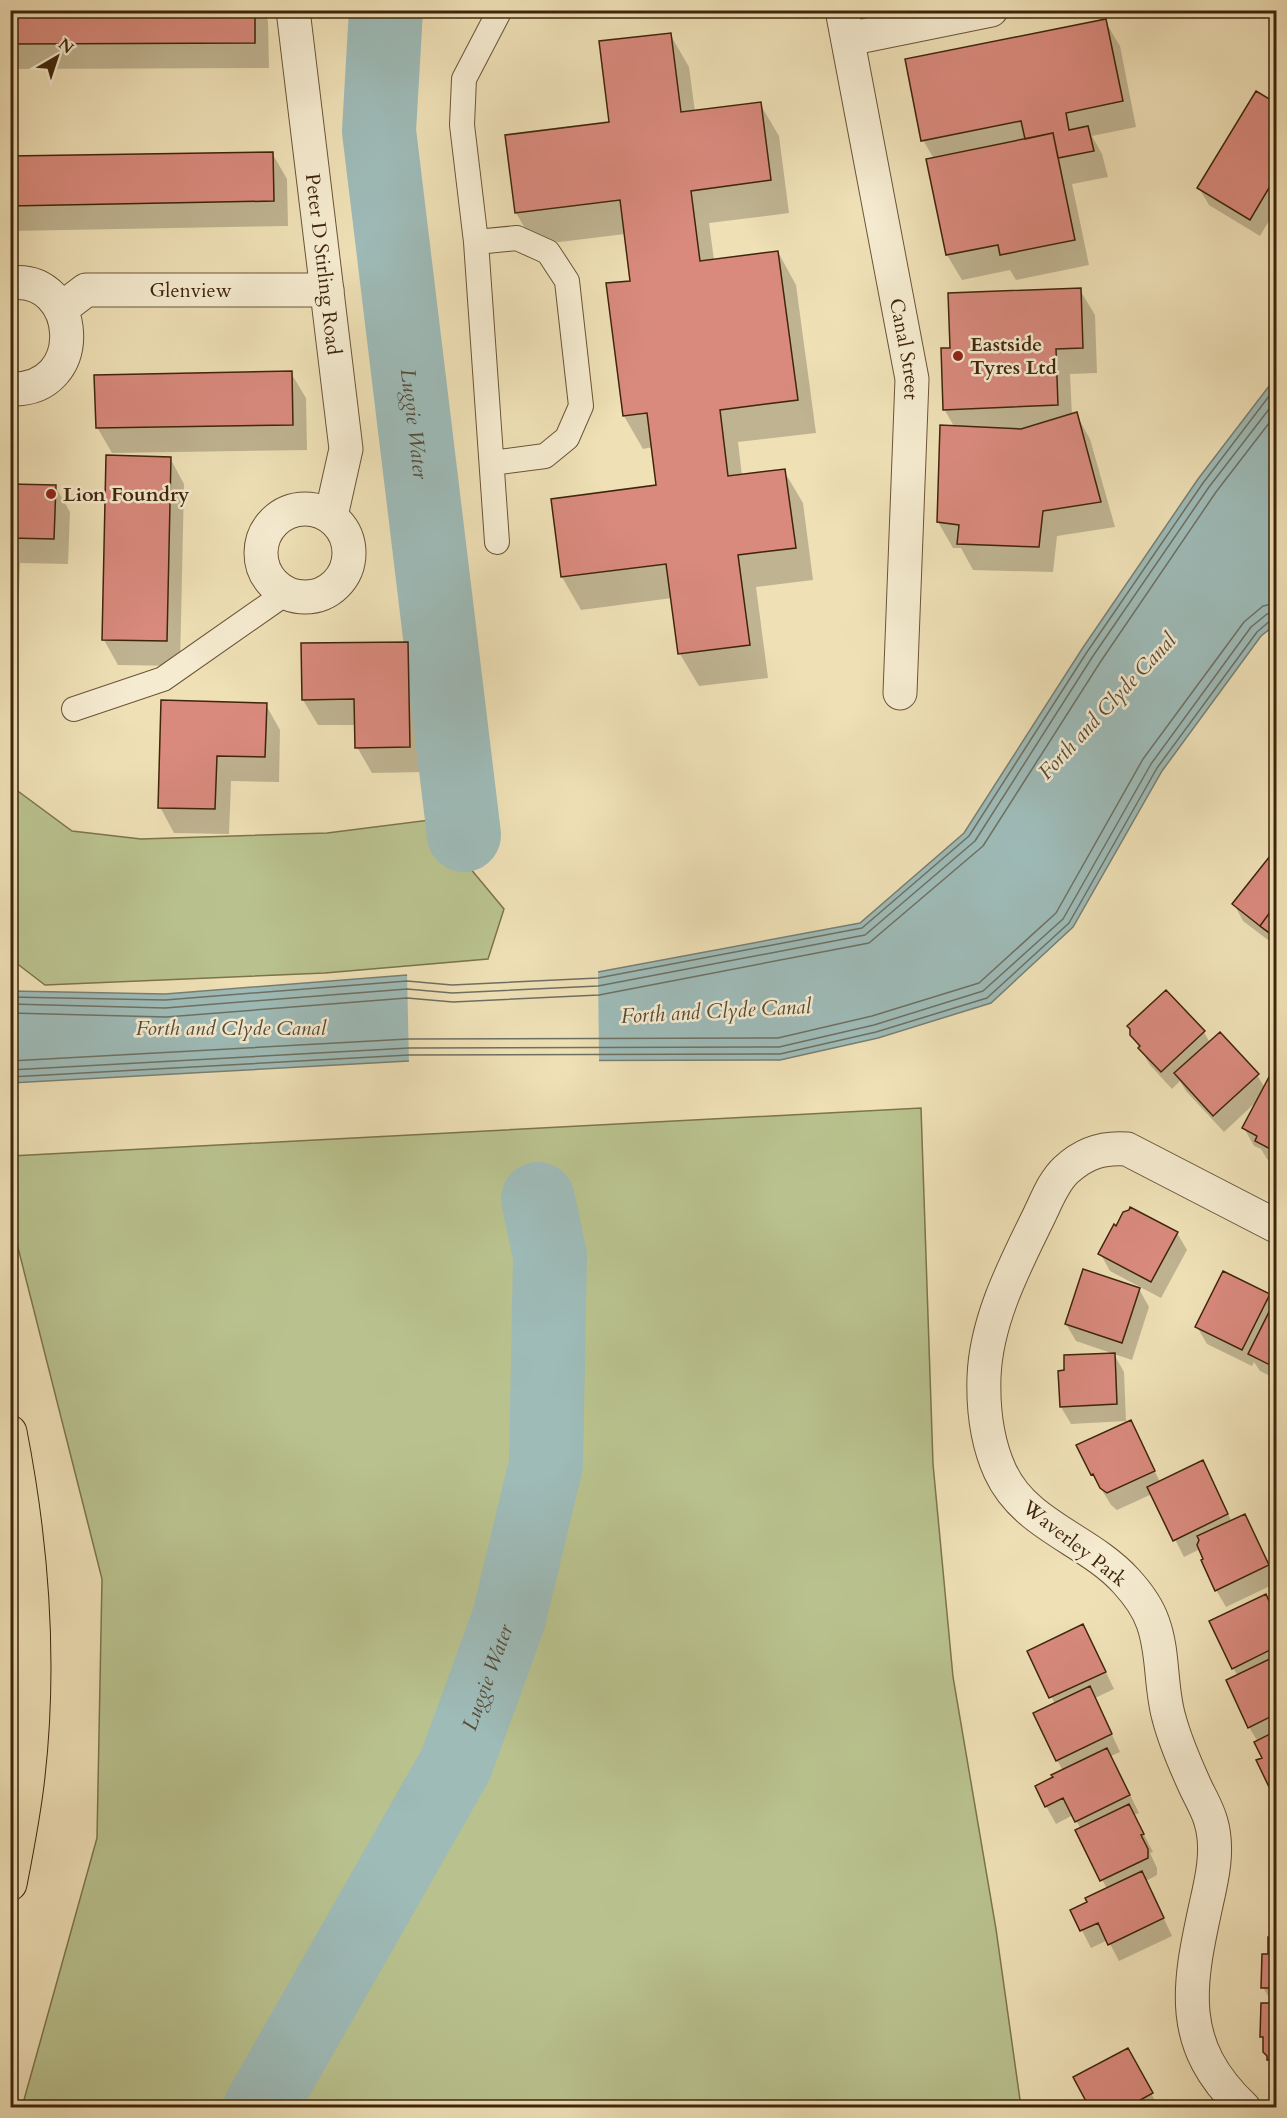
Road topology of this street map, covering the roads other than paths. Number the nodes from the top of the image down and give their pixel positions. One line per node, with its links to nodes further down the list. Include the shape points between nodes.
1 (293, 10): 7 (street, Peter D Stirling Road)
2 (500, 10): 5 (lane, via 464,80 462,125)
3 (991, 10): 4 (street)
4 (845, 25): 14 (street, Canal Street, via 912,379)
5 (476, 242): 10 (lane); 10 (lane, via 517,238 548,252 555,261 567,281 581,406 567,438 545,456)
6 (10, 283): 8 (street, via 35,286 50,295)
7 (327, 290): 8 (street, Glenview, via 86,290); 11 (street, Peter D Stirling Road, via 346,449)
8 (61, 309): 9 (street, via 68,326 63,360 53,374 38,384)
9 (10, 389)
10 (492, 463): 12 (lane)
11 (331, 516): 13 (street, via 348,540 346,569 339,581 315,596); 13 (street, via 303,508 289,511 266,530 261,544 265,573)
12 (497, 542)
13 (286, 593): 15 (lane, via 164,679)
14 (900, 693)
15 (74, 709)
16 (1276, 1226): 19 (street, Waverley Park, via 1127,1149 1089,1153 1065,1171 1029,1236 999,1304 984,1377 993,1451 1012,1491 1048,1525 1106,1562 1125,1579 1154,1623 1169,1718 1212,1822 1213,1875 1198,1942 1191,1990 1192,2018 1199,2042 1223,2087)
17 (10, 1432): 18 (main road, via 27,1530 34,1656 28,1775)
18 (10, 1884)
19 (1244, 2108)

